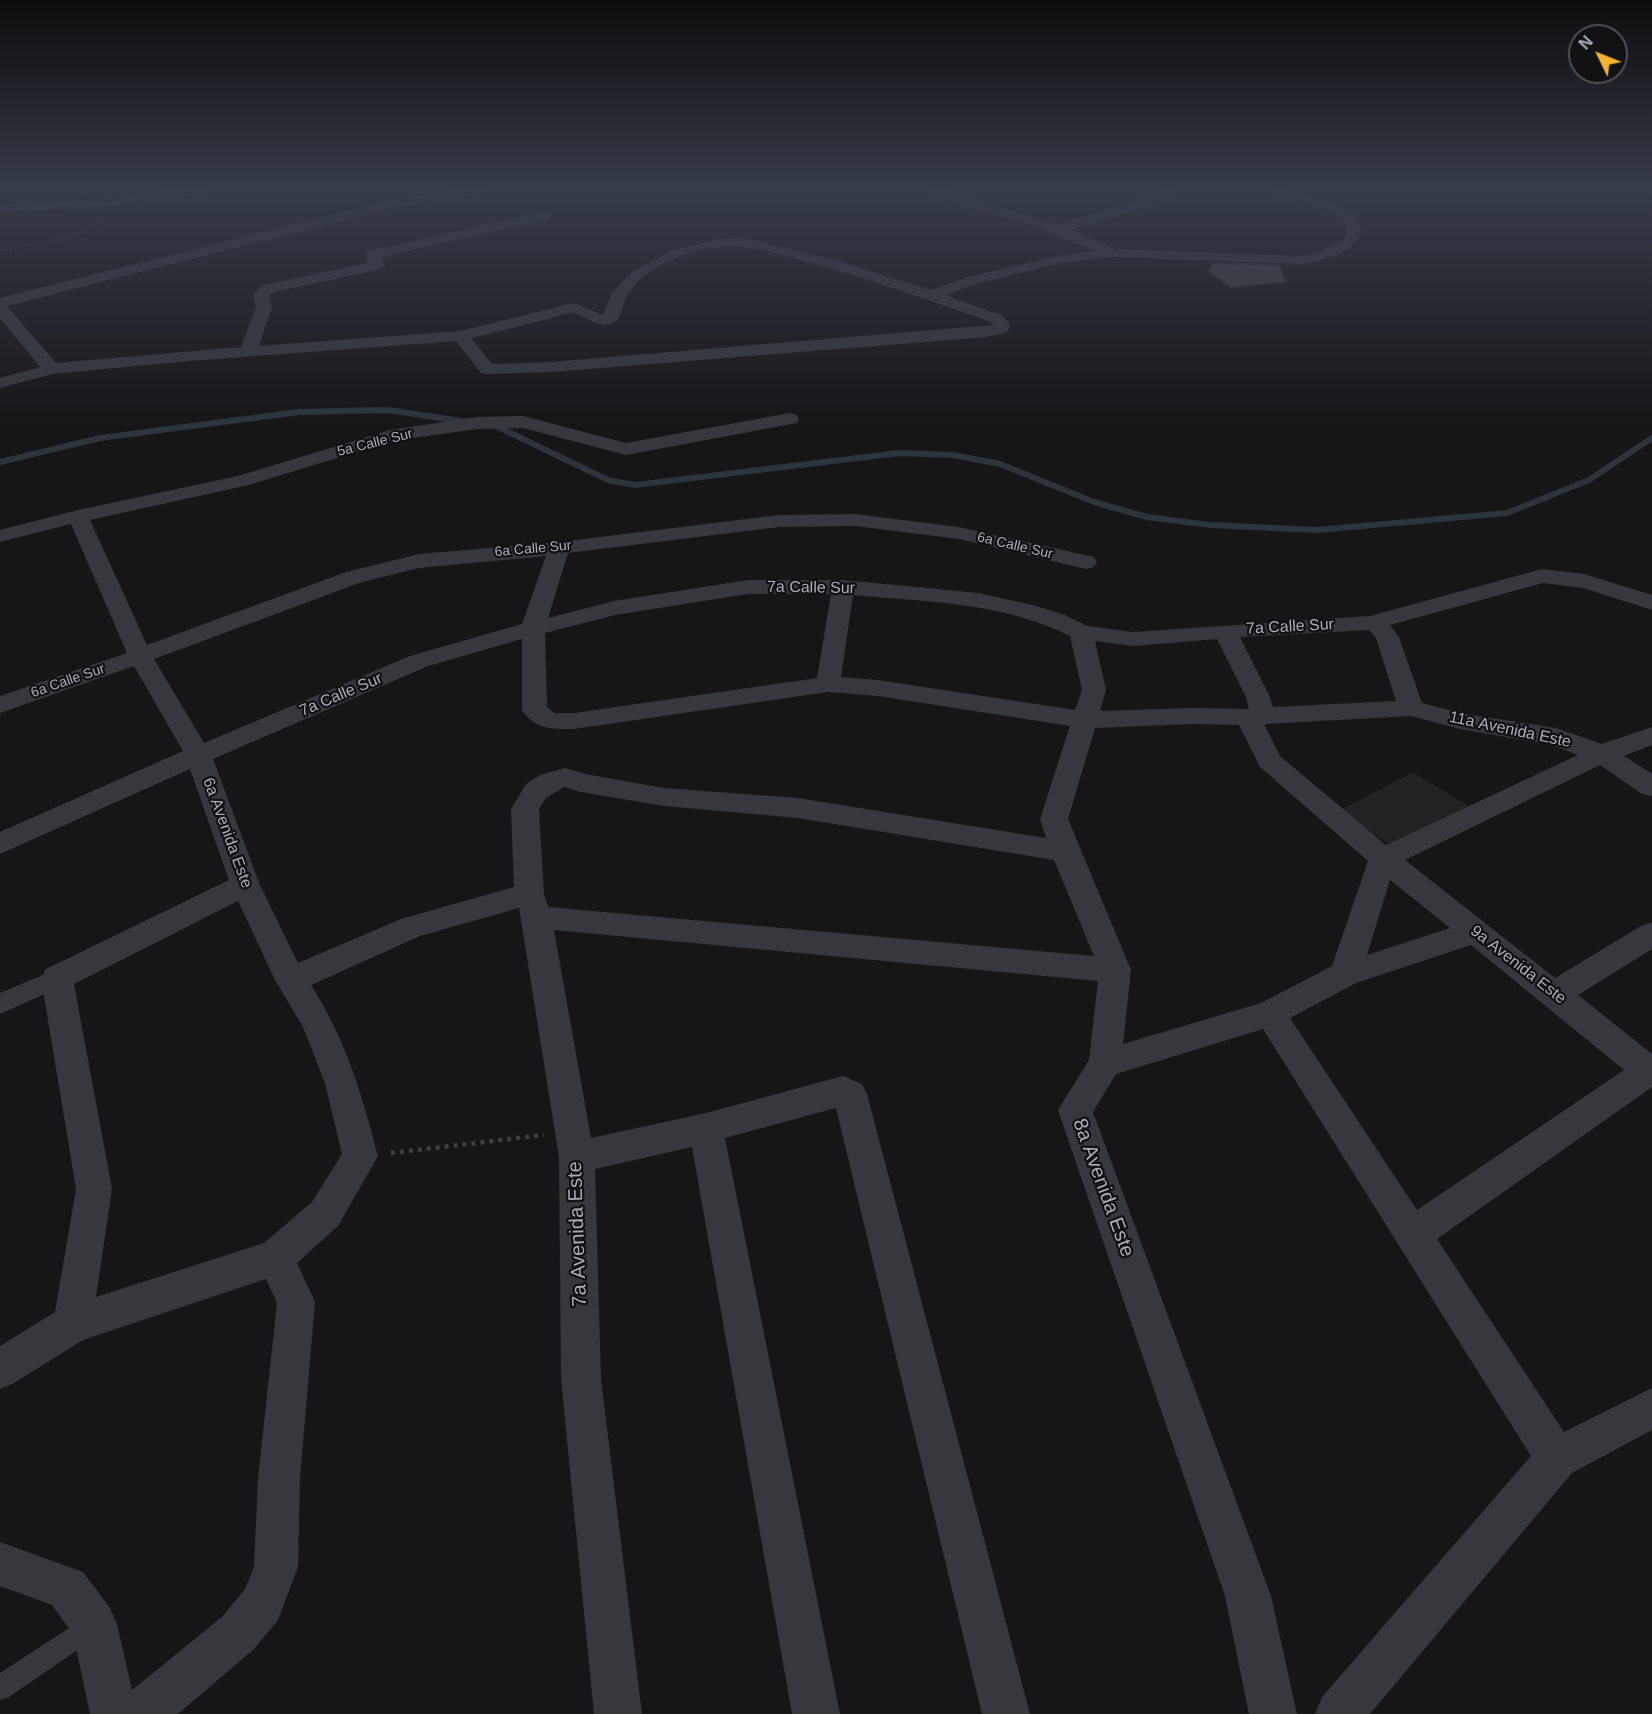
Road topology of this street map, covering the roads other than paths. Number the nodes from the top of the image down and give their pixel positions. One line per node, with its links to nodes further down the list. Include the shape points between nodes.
1 (130, 270): 7 (street)
2 (357, 270): 10 (street, via 269,288 261,295 264,307)
3 (646, 270): 9 (street, via 619,294 612,316 603,322 574,308)
4 (849, 270): 6 (street)
5 (1011, 270): 6 (street)
6 (931, 295): 9 (street, via 995,318 1002,328 551,367 487,369)
7 (0, 303)
8 (0, 308): 11 (street)
9 (460, 336): 10 (street)
10 (248, 352): 11 (street)
11 (51, 369): 12 (street)
12 (0, 383)
13 (790, 419): 14 (street, 5a Calle Sur, via 626,448 523,422 477,423 390,436 242,481)
14 (78, 516): 15 (street, 5a Calle Sur); 24 (street, 6a Avenida Este)
15 (0, 536)
16 (559, 548): 17 (street, 6a Calle Sur, via 779,521 855,520 959,533); 21 (street); 24 (street, 6a Calle Sur, via 419,561 354,577)
17 (1086, 562)
18 (843, 587): 21 (street, 7a Calle Sur, via 748,587 614,608); 23 (street, 7a Calle Sur, via 979,600 1057,620); 25 (street)
19 (1652, 603): 20 (street, 7a Calle Sur, via 1586,582 1542,576)
20 (1375, 622): 22 (street, 7a Calle Sur); 27 (street, via 1387,637)
21 (533, 627): 25 (street, 11a Avenida Este, via 535,710 548,721 574,721); 32 (street, 7a Calle Sur, via 419,661)
22 (1225, 631): 23 (street, 7a Calle Sur, via 1133,639); 28 (street, 9a Avenida Este, via 1258,697)
23 (1081, 632): 29 (street, 8a Avenida Este, via 1094,690)
24 (140, 656): 26 (street, 6a Calle Sur); 32 (street, 6a Avenida Este)
25 (828, 684): 29 (street, 11a Avenida Este, via 889,689)
26 (0, 705)
27 (1402, 708): 28 (street, 11a Avenida Este); 31 (street, 11a Avenida Este, via 1556,737)
28 (1255, 717): 29 (street, 11a Avenida Este); 36 (street, 9a Avenida Este, via 1269,761)
29 (1085, 720): 35 (street, 8a Avenida Este, via 1054,819)
30 (1652, 736): 31 (street)
31 (1602, 754): 33 (street, 11a Avenida Este); 36 (street)
32 (198, 755): 34 (street, 7a Calle Sur); 37 (street, 6a Avenida Este)
33 (1652, 787)
34 (0, 844)
35 (1065, 851): 38 (street, 7a Avenida Este, via 798,808 664,797 565,777 536,791 525,809); 41 (street, 8a Avenida Este)
36 (1383, 858): 39 (street, 9a Avenida Este); 42 (street)
37 (245, 885): 43 (street); 44 (street, 6a Avenida Este)
38 (533, 905): 41 (street, via 720,936); 44 (street, via 412,927); 51 (street, 7a Avenida Este)
39 (1475, 932): 42 (street); 45 (street, 9a Avenida Este)
40 (1652, 934): 45 (street)
41 (1115, 970): 48 (street, 8a Avenida Este)
42 (1345, 974): 47 (street)
43 (57, 978): 46 (street); 54 (street, via 93,1189)
44 (291, 980): 53 (street, 6a Avenida Este, via 317,1022 342,1083 360,1156 325,1214)
45 (1554, 994): 49 (street, 9a Avenida Este)
46 (0, 1004)
47 (1270, 1014): 48 (street); 52 (street)
48 (1105, 1063): 66 (street, 8a Avenida Este, via 1075,1110 1248,1596)
49 (1650, 1072): 52 (street)
50 (706, 1128): 51 (street); 64 (street); 65 (street, via 843,1091 850,1094)
51 (574, 1144): 63 (street, 7a Avenida Este, via 581,1379)
52 (1413, 1234): 57 (street)
53 (275, 1258): 54 (street); 62 (street, via 296,1302 279,1478 276,1567 262,1604 237,1633)
54 (73, 1324): 55 (street)
55 (0, 1369)
56 (1652, 1408): 57 (street)
57 (1557, 1458): 67 (street)
58 (0, 1564): 59 (street, via 67,1588)
59 (94, 1624): 60 (lane); 61 (street)
60 (0, 1688)
61 (114, 1714)
62 (141, 1714)
63 (618, 1714)
64 (816, 1714)
65 (1006, 1714)
66 (1273, 1714)
67 (1339, 1714)

